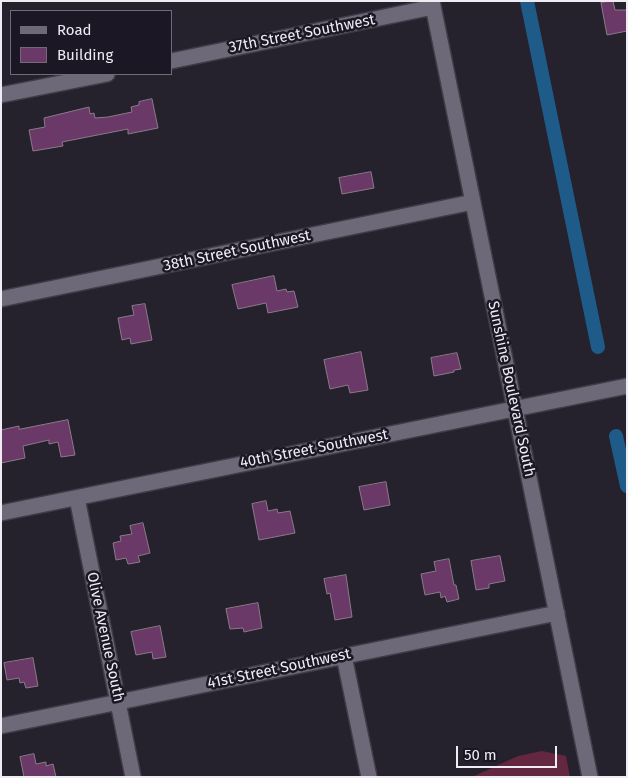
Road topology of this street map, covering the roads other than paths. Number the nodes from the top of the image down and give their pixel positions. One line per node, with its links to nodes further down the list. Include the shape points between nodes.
1 (433, 4): 2 (street, 37th Street Southwest); 5 (street, Sunshine Boulevard South)
2 (172, 61)
3 (103, 75): 4 (street)
4 (1, 95)
5 (473, 202): 6 (street, 38th Street Southwest); 8 (street, Sunshine Boulevard South)
6 (1, 299)
7 (627, 386): 8 (street, 40th Street Southwest)
8 (516, 408): 9 (street, 40th Street Southwest); 11 (street, Sunshine Boulevard South)
9 (76, 498): 10 (street, 40th Street Southwest); 13 (street, Olive Avenue South)
10 (1, 513)
11 (557, 613): 12 (street, 41st Street Southwest); 17 (street, Sunshine Boulevard South)
12 (344, 656): 13 (street, 41st Street Southwest); 16 (street)
13 (118, 702): 14 (street, 41st Street Southwest); 15 (street, Olive Avenue South)
14 (1, 726)
15 (133, 777)
16 (369, 777)
17 (590, 777)

